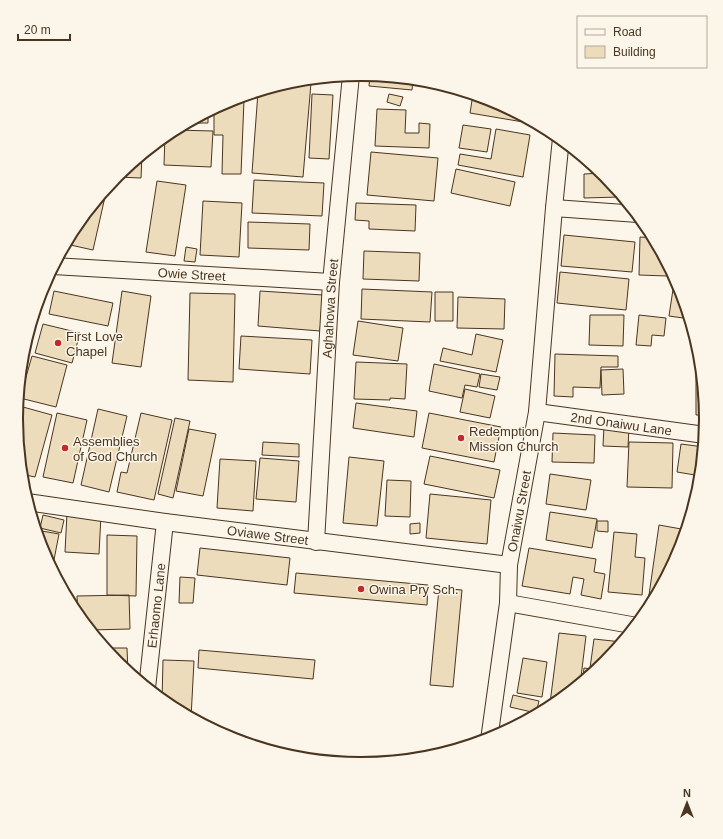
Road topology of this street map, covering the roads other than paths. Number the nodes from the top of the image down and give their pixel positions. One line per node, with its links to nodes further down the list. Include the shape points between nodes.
1 (350, 82): 6 (street, Aghahowa Street)
2 (560, 145): 3 (street, Onaiwu Street)
3 (554, 208): 4 (street); 7 (street, Onaiwu Street)
4 (630, 213)
5 (60, 266): 6 (street, Owie Street)
6 (331, 282): 11 (street, Aghahowa Street)
7 (537, 412): 8 (street, 2nd Onaiwu Lane); 12 (street, Onaiwu Street)
8 (699, 434)
9 (34, 503): 10 (street, Oviawe Street)
10 (165, 522): 11 (street, Oviawe Street); 15 (street, Erhaomo Lane)
11 (316, 542): 12 (street, Oviawe Street)
12 (509, 566): 13 (street, Onaiwu Street)
13 (508, 604): 14 (street); 16 (street, Onaiwu Street)
14 (631, 625)
15 (148, 682)
16 (490, 732)

